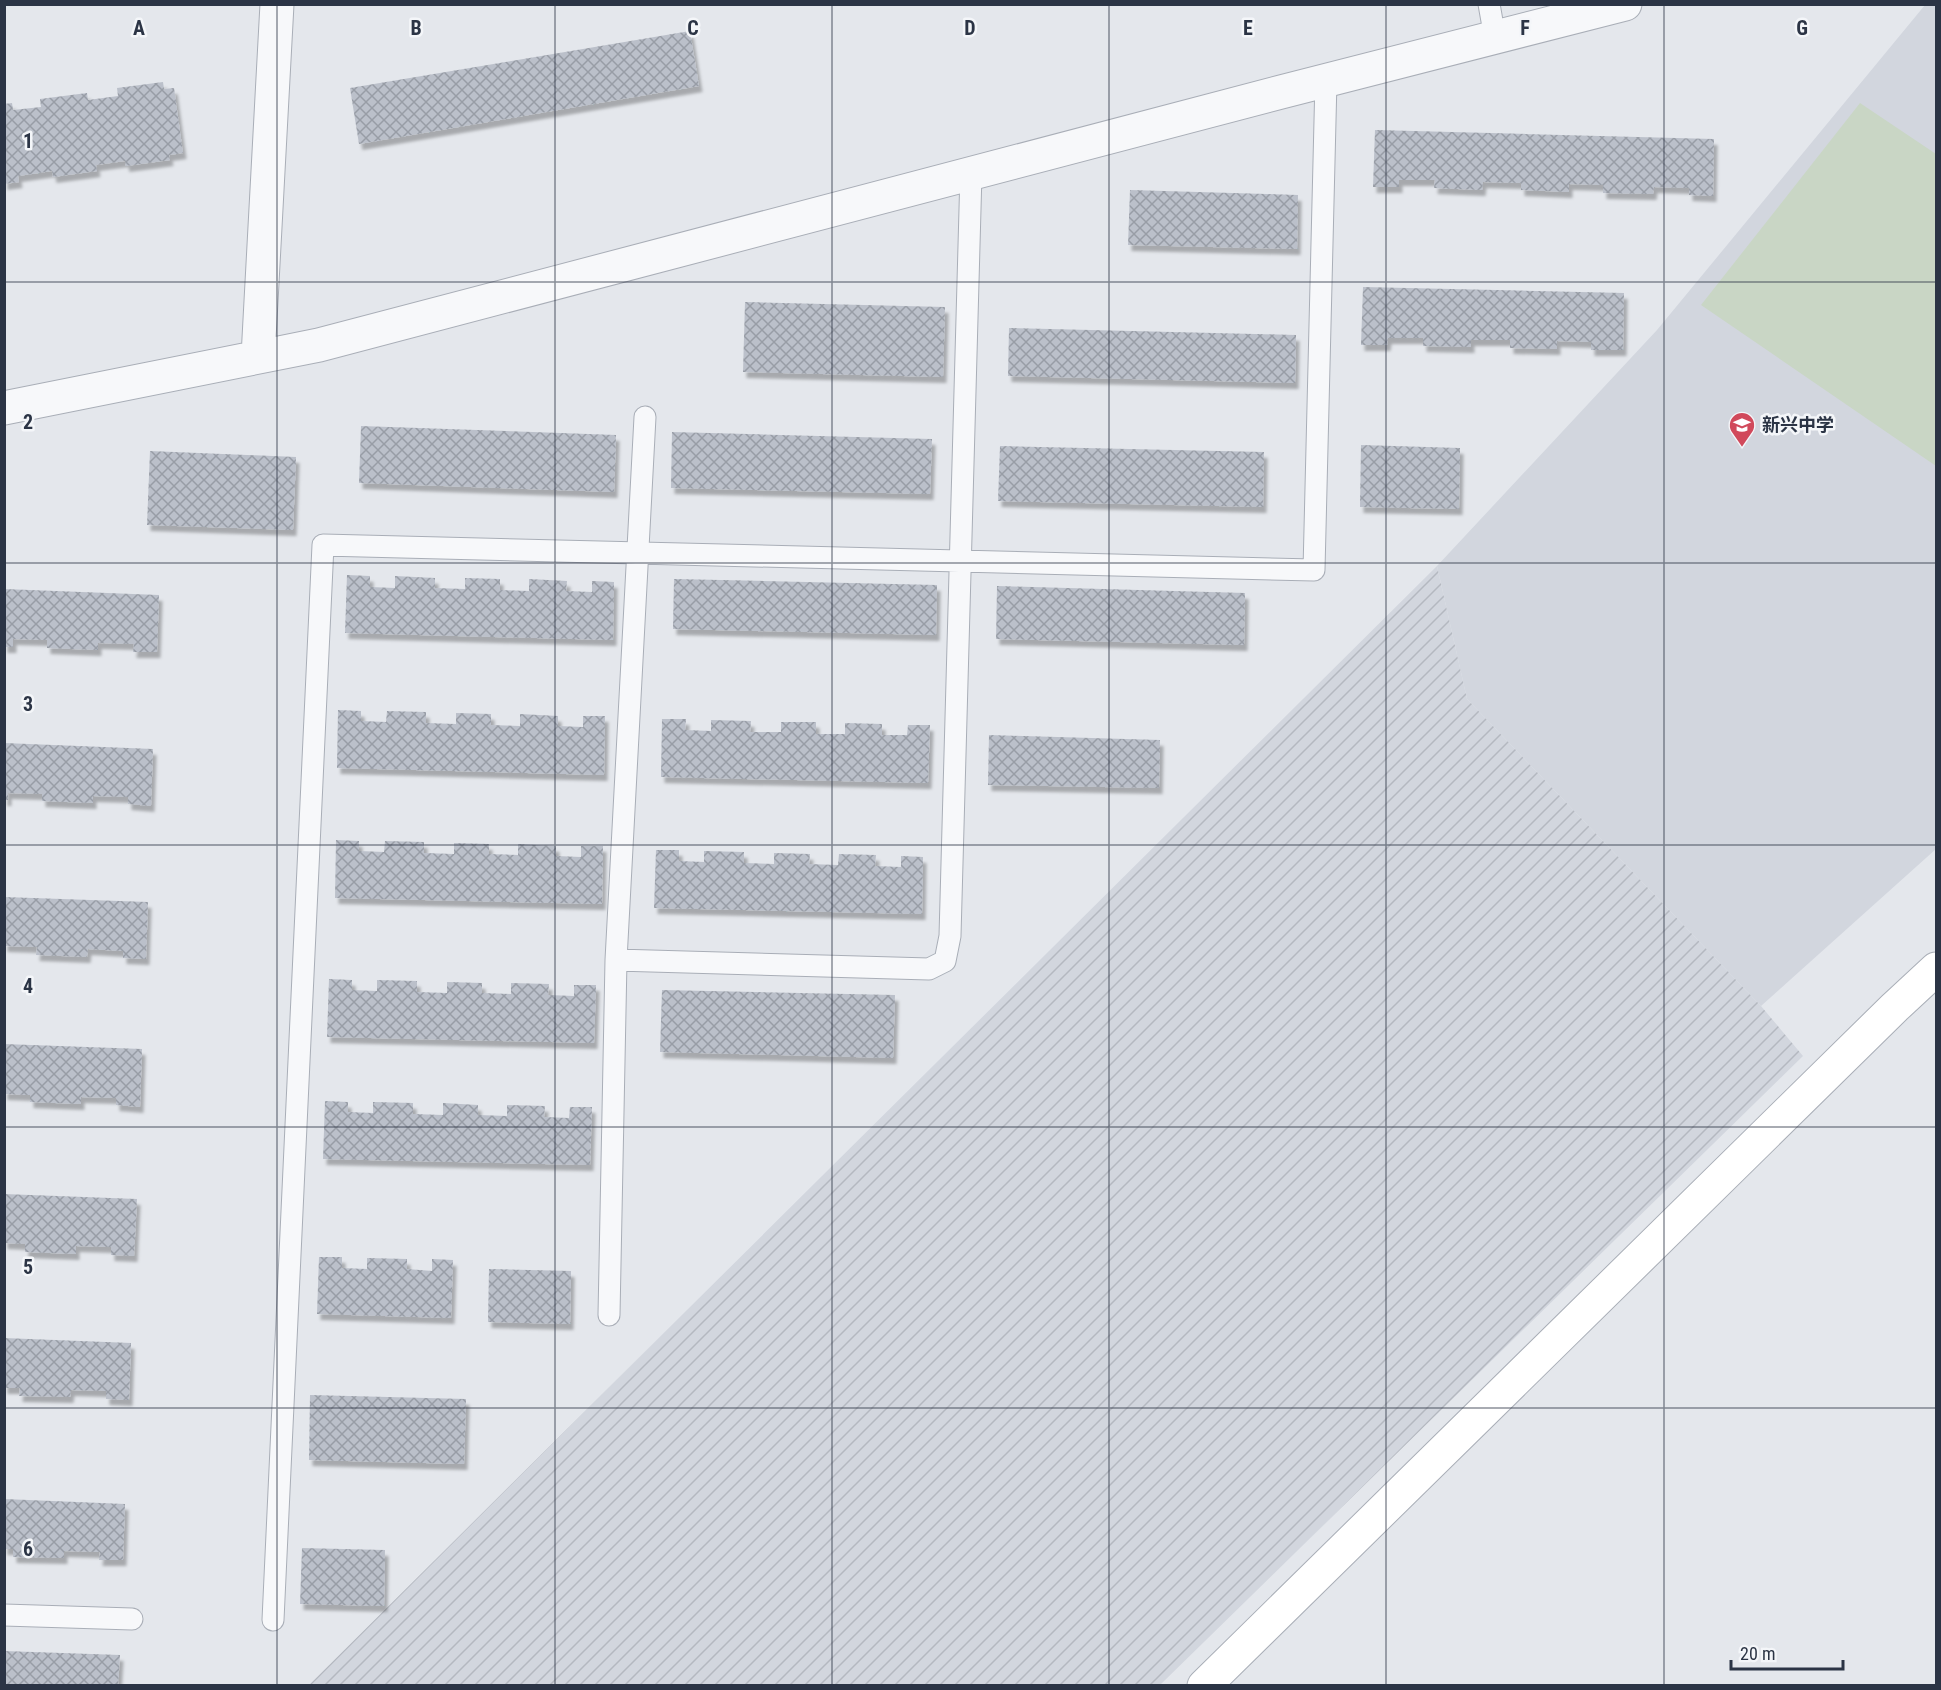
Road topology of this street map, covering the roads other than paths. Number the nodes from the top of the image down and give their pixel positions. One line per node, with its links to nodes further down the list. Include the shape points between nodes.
1 (277, 4): 7 (street)
2 (1489, 4): 4 (lane)
3 (1625, 4): 4 (street)
4 (1495, 38): 5 (street)
5 (1326, 80): 6 (street); 11 (lane, via 1314,570)
6 (971, 173): 7 (street, via 319,345); 11 (lane)
7 (258, 357): 8 (street)
8 (4, 408)
9 (645, 417): 10 (lane)
10 (638, 553): 11 (lane); 12 (lane); 17 (lane, via 323,545)
11 (960, 561): 12 (lane, via 950,936 945,961 929,969)
12 (616, 960): 14 (lane)
13 (1936, 969): 18 (street)
14 (609, 1315)
15 (4, 1615): 16 (lane)
16 (132, 1619)
17 (273, 1620)
18 (1204, 1686)

